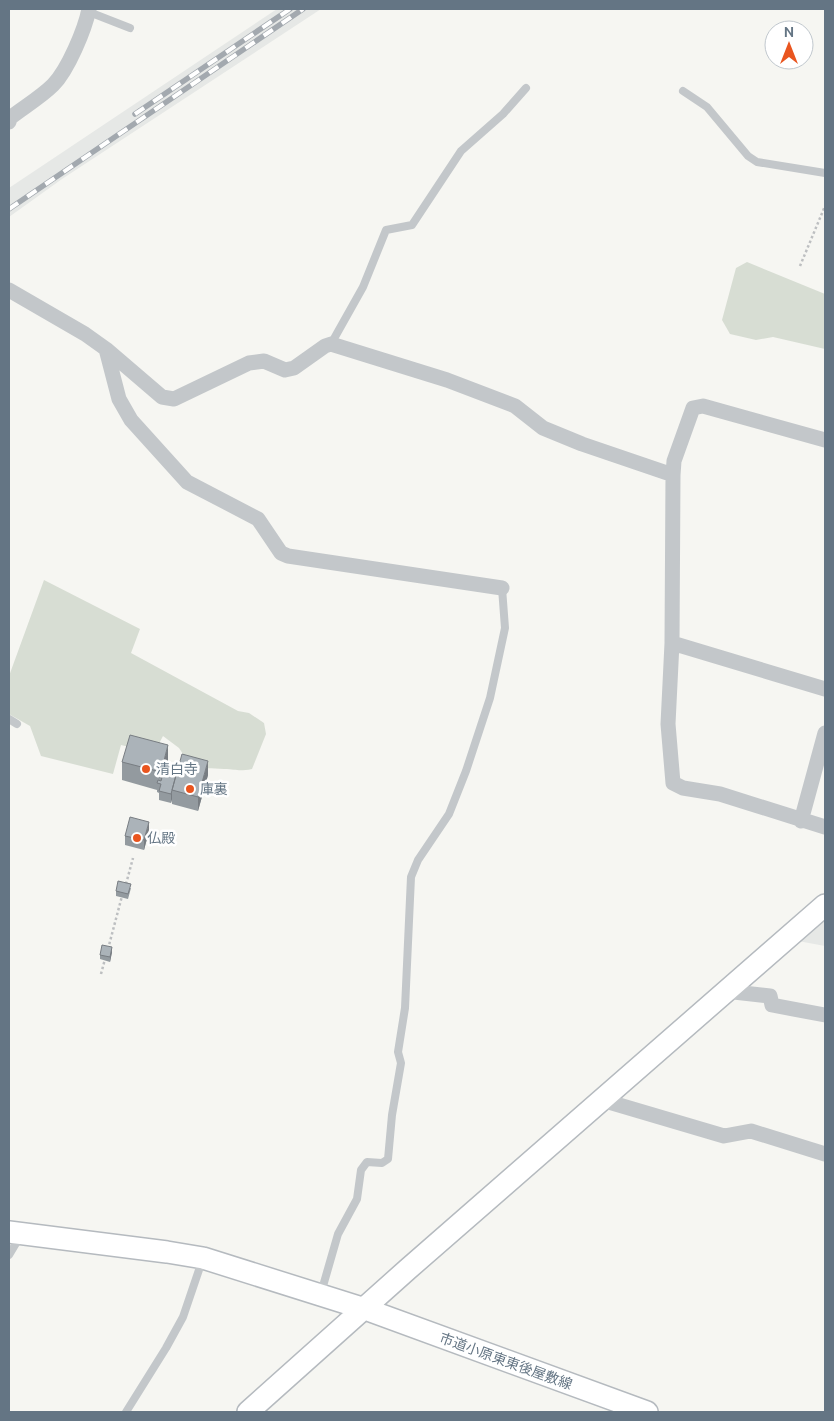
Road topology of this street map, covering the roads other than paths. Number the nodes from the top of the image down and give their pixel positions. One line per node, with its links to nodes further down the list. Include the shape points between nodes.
1 (89, 10): 2 (lane); 5 (street, via 64,70 53,85)
2 (130, 28)
3 (526, 88): 8 (lane, via 503,114 461,151 412,225 386,230 363,287)
4 (682, 91): 6 (lane, via 707,107 748,156 757,162)
5 (9, 119)
6 (825, 173)
7 (9, 290): 9 (street)
8 (331, 344): 9 (street, via 294,368 285,370 264,361 249,363 174,398 162,397); 11 (street, via 447,380 515,406 544,428)
9 (106, 349): 12 (street, via 118,399 131,420 187,482 258,519 282,553)
10 (825, 440): 11 (street, via 703,406 693,408 674,461)
11 (673, 476): 13 (street)
12 (502, 588): 28 (lane, via 505,628 490,698 449,814 418,860 411,877 405,1008 398,1052 401,1063 388,1158 382,1163 367,1162 361,1170 357,1199 338,1234)
13 (672, 643): 14 (street); 18 (street, via 668,724 673,783)
14 (825, 689)
15 (9, 719): 16 (lane)
16 (17, 724)
17 (825, 733): 18 (street)
18 (801, 820): 19 (street)
19 (825, 827)
20 (825, 905): 21 (street)
21 (726, 991): 22 (street, via 770,996 772,1005); 23 (street)
22 (825, 1015)
23 (602, 1100): 24 (street, via 724,1136 751,1131); 29 (street)
24 (825, 1154)
25 (15, 1233): 26 (lane); 27 (street, 市道小原東東後屋敷線)
26 (9, 1254)
27 (203, 1258): 28 (street, 市道小原東東後屋敷線); 30 (lane, via 183,1317)
28 (321, 1295): 29 (street, 市道小原東東後屋敷線)
29 (365, 1309): 31 (street); 32 (street, 市道小原東東後屋敷線)
30 (126, 1412)
31 (248, 1412)
32 (647, 1412)

